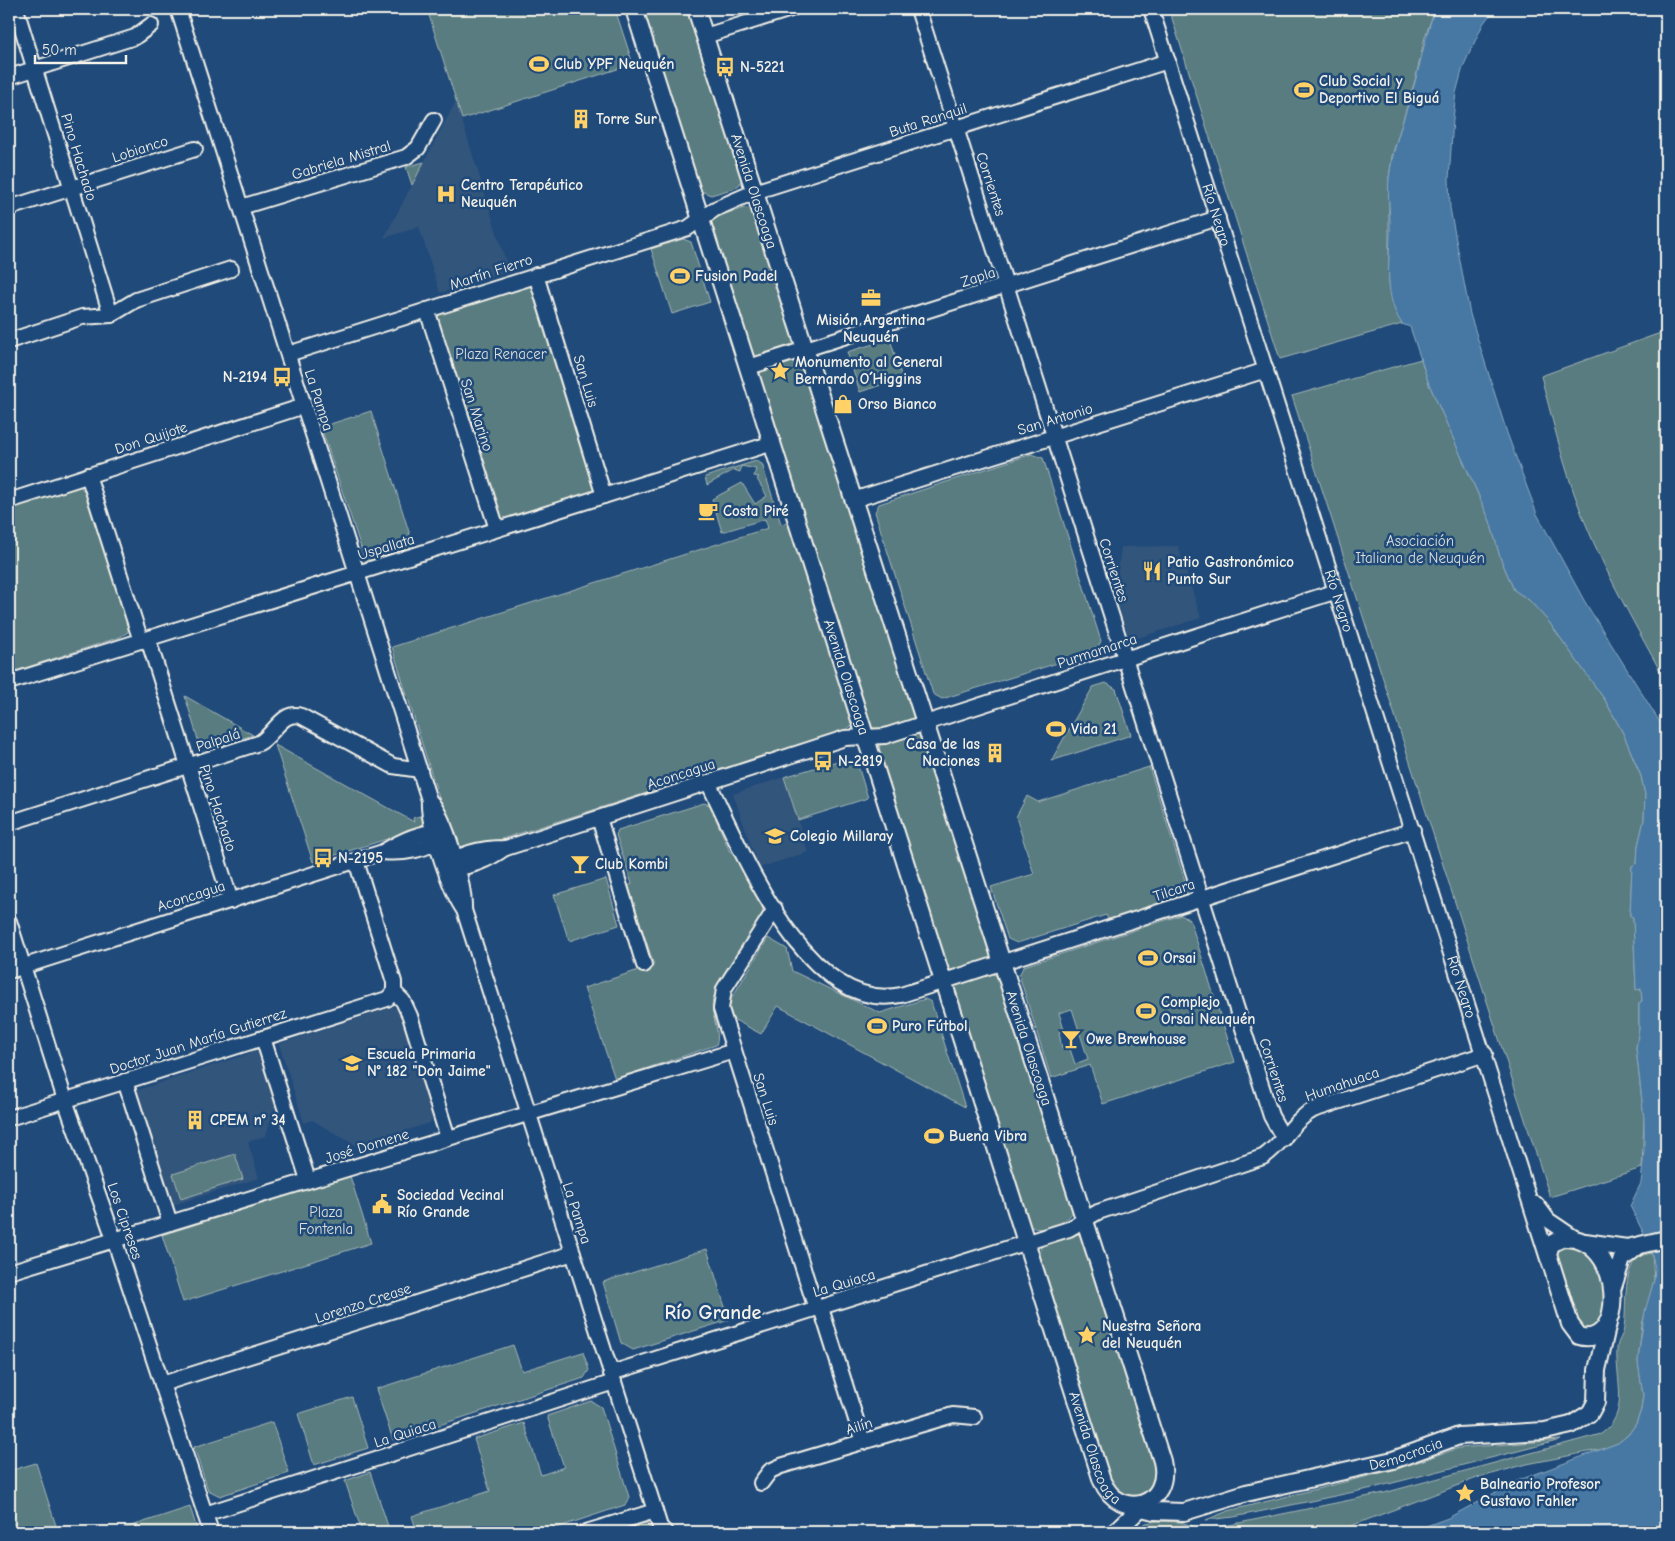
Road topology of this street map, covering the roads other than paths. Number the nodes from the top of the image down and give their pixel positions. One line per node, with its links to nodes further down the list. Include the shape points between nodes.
1 (16, 9): 11 (street, Pino Hachado)
2 (178, 9): 18 (street, La Pampa)
3 (634, 9): 20 (main road, Avenida Olascoaga)
4 (696, 9): 9 (main road, Avenida Olascoaga)
5 (791, 9): 9 (street)
6 (918, 9): 14 (street, Corrientes)
7 (1151, 9): 10 (street, Río Negro)
8 (151, 25): 11 (street, via 134,37)
9 (705, 36): 17 (main road, Avenida Olascoaga)
10 (1168, 61): 14 (street, Buta Ranquil); 21 (street, Río Negro)
11 (35, 69): 12 (street); 16 (street, Pino Hachado)
12 (9, 77)
13 (434, 120): 18 (street, Gabriela Mistral, via 418,148 406,157)
14 (956, 128): 17 (street, Buta Ranquil); 24 (street, Corrientes)
15 (195, 149): 16 (street, Lobianco)
16 (72, 188): 19 (street, Lobianco); 26 (street, Pino Hachado)
17 (754, 192): 20 (street, Buta Ranquil); 28 (main road, Avenida Olascoaga)
18 (241, 207): 29 (street, La Pampa)
19 (9, 208)
20 (702, 217): 23 (street, Martín Fierro, via 688,228); 30 (main road, Avenida Olascoaga)
21 (1218, 218): 24 (street, Zapla); 31 (street, Río Negro)
22 (231, 268): 26 (street, via 140,298)
23 (536, 275): 25 (street, Martín Fierro); 36 (street, San Luis)
24 (1006, 285): 28 (street, Zapla); 33 (street, Corrientes)
25 (427, 310): 29 (street, Martín Fierro); 39 (street, San Marino)
26 (111, 315): 27 (street, via 82,317)
27 (9, 341)
28 (805, 349): 30 (street, Zapla); 37 (main road, Avenida Olascoaga)
29 (288, 354): 32 (street, La Pampa)
30 (748, 367): 34 (main road, Avenida Olascoaga)
31 (1266, 370): 33 (street, San Antonio); 41 (street, Río Negro)
32 (304, 406): 35 (street, Don Quijote); 40 (street, La Pampa)
33 (1055, 436): 37 (street, San Antonio); 43 (street, Corrientes)
34 (773, 443): 36 (street, Uspallata); 46 (main road, Avenida Olascoaga)
35 (88, 475): 38 (street, Don Quijote); 42 (street, Pino Hachado)
36 (604, 496): 39 (street, Uspallata)
37 (853, 500): 45 (main road, Avenida Olascoaga)
38 (9, 501)
39 (497, 529): 40 (street, Uspallata)
40 (357, 573): 42 (street, Uspallata); 48 (street, La Pampa)
41 (1337, 591): 43 (street, Purmamarca); 52 (street, Río Negro)
42 (145, 640): 44 (street, Uspallata); 47 (street, Pino Hachado)
43 (1125, 659): 45 (street, Purmamarca); 56 (street, Corrientes)
44 (9, 682)
45 (925, 723): 46 (street, Purmamarca, via 885,736); 60 (main road, Avenida Olascoaga)
46 (866, 737): 49 (street, Aconcagua, via 845,738); 64 (main road, Avenida Olascoaga)
47 (188, 766): 48 (street, Palpalá, via 259,743 286,718 296,714 398,768); 51 (street, Palpalá); 57 (street, Pino Hachado)
48 (420, 770): 53 (street, La Pampa, via 429,800 428,812)
49 (708, 782): 50 (street, Aconcagua); 58 (street, Tilcara)
50 (598, 818): 55 (street, Aconcagua, via 506,848 486,859); 61 (street)
51 (9, 823)
52 (1413, 830): 56 (street, Tilcara); 68 (street, Río Negro)
53 (439, 836): 54 (street, Aconcagua, via 404,852 383,852); 55 (street, La Pampa)
54 (356, 861): 57 (street, Aconcagua); 65 (street, via 394,982)
55 (452, 865): 71 (street, La Pampa, via 454,896 464,910)
56 (1202, 898): 60 (street, Tilcara); 74 (street, Corrientes, via 1271,1116)
57 (231, 900): 62 (street, Aconcagua)
58 (775, 909): 64 (street, Tilcara, via 814,963 865,994 889,997); 67 (street, San Luis, via 721,996 722,1016)
59 (9, 921): 62 (street, Los Cipreses)
60 (1002, 963): 64 (street, Tilcara); 77 (main road, Avenida Olascoaga)
61 (644, 965)
62 (23, 966): 63 (street, Aconcagua); 70 (street, Los Cipreses)
63 (9, 971)
64 (944, 981): 82 (main road, Avenida Olascoaga)
65 (394, 992): 66 (street, Doctor Juan María Gutierrez, via 387,999); 73 (street, via 410,1016)
66 (267, 1037): 69 (street, Doctor Juan María Gutierrez); 75 (street)
67 (734, 1051): 71 (street, José Domene); 88 (street, San Luis)
68 (1485, 1054): 74 (street, Humahuaca, via 1313,1110 1300,1117); 76 (street, Río Negro)
69 (125, 1081): 70 (street, Doctor Juan María Gutierrez); 78 (street)
70 (65, 1100): 72 (street, Doctor Juan María Gutierrez); 79 (street, Los Cipreses)
71 (528, 1113): 73 (street, José Domene); 84 (street, La Pampa)
72 (9, 1118)
73 (448, 1138): 75 (street, José Domene)
74 (1284, 1139): 77 (street, Humahuaca, via 1255,1161 1098,1212)
75 (312, 1179): 78 (street, José Domene)
76 (1529, 1193): 81 (street, Río Negro, via 1548,1220); 85 (street, Río Negro)
77 (1084, 1220): 82 (street, La Quiaca, via 1072,1228); 95 (main road, Avenida Olascoaga, via 1162,1461 1163,1483)
78 (170, 1223): 79 (street, José Domene)
79 (114, 1239): 86 (street, José Domene); 91 (street, Los Cipreses)
80 (1666, 1239): 83 (main road)
81 (1579, 1240): 83 (main road, via 1619,1248); 85 (main road, via 1556,1240 1548,1248); 87 (main road, Río Negro, via 1598,1252)
82 (1028, 1243): 88 (street, La Quiaca); 95 (main road, Avenida Olascoaga, via 1102,1481 1116,1500)
83 (1638, 1246): 87 (main road, via 1622,1259)
84 (573, 1253): 90 (street, La Pampa); 91 (street, Lorenzo Crease)
85 (1548, 1260): 89 (main road, Río Negro, via 1574,1333 1589,1338)
86 (9, 1272)
87 (1613, 1289): 89 (main road, Río Negro)
88 (818, 1308): 90 (street, La Quiaca); 93 (street, San Luis)
89 (1608, 1324): 95 (main road, Democracia, via 1597,1370 1596,1402 1590,1413 1571,1425 1544,1431 1459,1436 1394,1460 1246,1493 1184,1512)
90 (613, 1378): 96 (street, La Pampa); 97 (street, La Quiaca)
91 (162, 1384): 97 (street, Los Cipreses)
92 (974, 1417): 93 (street, Ailín, via 953,1415)
93 (863, 1442): 94 (street, Ailín, via 775,1468)
94 (761, 1483)
95 (1140, 1505): 101 (main road)
96 (655, 1511): 98 (street, La Pampa); 100 (street)
97 (205, 1514): 99 (street, Los Cipreses)
98 (661, 1530)
99 (211, 1532)
100 (586, 1532)
101 (1115, 1532)

